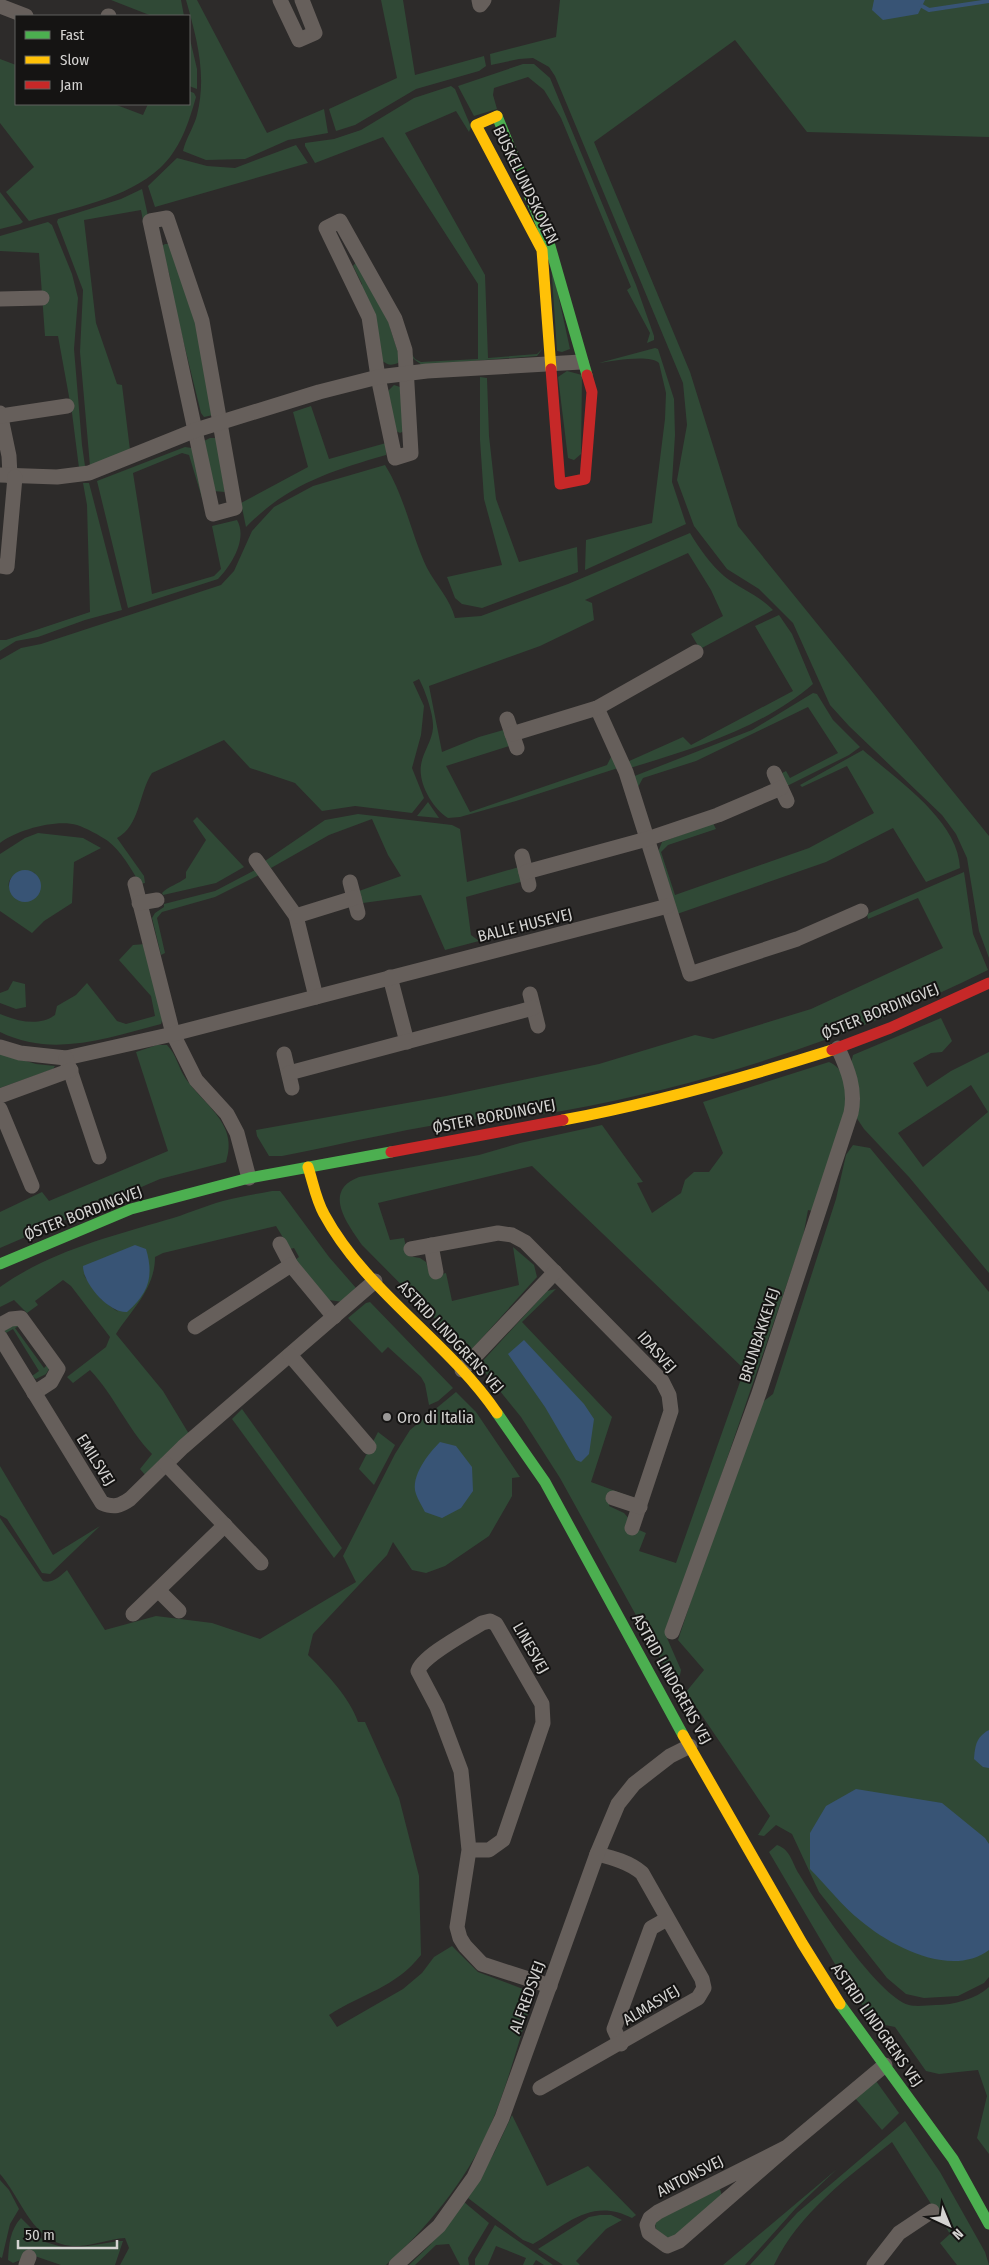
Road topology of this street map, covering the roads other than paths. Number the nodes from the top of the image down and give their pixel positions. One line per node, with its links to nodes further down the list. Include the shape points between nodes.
1 (280, 0): 2 (street, via 300,40 315,33)
2 (302, 0)
3 (479, 0): 4 (street, via 480,4)
4 (484, 0)
5 (0, 6): 6 (street)
6 (23, 15)
7 (42, 298): 8 (street)
8 (0, 299)
9 (581, 362): 10 (street); 10 (street, BUSKELUNDSKOVEN, via 592,392 585,479 560,484); 10 (street, BUSKELUNDSKOVEN, via 550,246 496,116 476,125 542,250)
10 (550, 363): 11 (street)
11 (406, 372): 12 (street); 12 (street, via 411,454 396,458); 12 (street, via 404,350 395,319 340,221 326,228 369,318)
12 (378, 376): 15 (street)
13 (67, 406): 14 (street)
14 (0, 415): 17 (street, via 9,456)
15 (220, 423): 16 (street); 16 (street, via 236,508 213,514); 16 (street, via 202,321 168,218 150,221)
16 (196, 430): 17 (street, via 89,473 57,477)
17 (8, 476): 18 (street, via 7,567)
18 (0, 566)
19 (696, 652): 20 (street)
20 (596, 708): 22 (street); 25 (street, via 626,772)
21 (507, 719): 22 (street)
22 (512, 734): 23 (street)
23 (517, 748)
24 (774, 773): 25 (street, via 784,795)
25 (647, 838): 26 (street, via 527,878); 33 (street)
26 (522, 856)
27 (256, 860): 36 (street)
28 (350, 882): 30 (street)
29 (135, 884): 32 (street)
30 (354, 898): 35 (street); 36 (street)
31 (157, 900): 32 (street)
32 (139, 903): 41 (street)
33 (668, 906): 34 (street, via 690,974 797,939); 37 (street, BALLE HUSEVEJ)
34 (861, 911)
35 (358, 913)
36 (296, 916): 39 (street)
37 (390, 977): 39 (street, BALLE HUSEVEJ); 42 (street)
38 (989, 983): 44 (street, ØSTER BORDINGVEJ)
39 (316, 997): 41 (street, BALLE HUSEVEJ)
40 (538, 1026): 42 (street, via 531,1001)
41 (173, 1034): 46 (street, BALLE HUSEVEJ); 51 (street, via 196,1080 226,1114 237,1134)
42 (407, 1042): 45 (street, via 290,1080)
43 (0, 1047): 46 (street, BALLE HUSEVEJ)
44 (838, 1048): 50 (street, ØSTER BORDINGVEJ, via 744,1078 634,1106); 78 (street, BRUNBAKKEVEJ, via 851,1076 854,1101 851,1113 758,1394)
45 (284, 1054)
46 (68, 1064): 47 (street, BALLE HUSEVEJ); 49 (street)
47 (0, 1096)
48 (0, 1109): 52 (street)
49 (99, 1157)
50 (308, 1167): 51 (street, ØSTER BORDINGVEJ); 60 (street, ASTRID LINDGRENS VEJ, via 323,1214 352,1258)
51 (249, 1178): 56 (street, ØSTER BORDINGVEJ, via 131,1209)
52 (32, 1186)
53 (280, 1244): 57 (street)
54 (431, 1245): 55 (street, IDASVEJ); 58 (street); 59 (street, IDASVEJ, via 498,1233 512,1235 525,1242)
55 (411, 1249)
56 (0, 1264)
57 (291, 1265): 61 (street); 63 (street)
58 (436, 1272)
59 (555, 1272): 66 (street); 71 (street, IDASVEJ, via 662,1381 669,1395 671,1411)
60 (375, 1281): 61 (street, EMILSVEJ); 66 (street, ASTRID LINDGRENS VEJ)
61 (334, 1317): 65 (street, EMILSVEJ)
62 (0, 1325): 67 (street, via 11,1318 21,1318 58,1369 51,1382)
63 (195, 1327)
64 (0, 1337): 67 (street, EMILSVEJ)
65 (290, 1355): 68 (street); 69 (street, EMILSVEJ)
66 (462, 1370): 79 (street, ASTRID LINDGRENS VEJ, via 494,1408 545,1482)
67 (34, 1393): 69 (street, EMILSVEJ, via 102,1503 120,1506)
68 (369, 1447)
69 (166, 1464): 72 (street)
70 (613, 1498): 71 (street)
71 (640, 1507): 73 (street, IDASVEJ)
72 (225, 1525): 74 (street); 75 (street)
73 (632, 1528)
74 (261, 1563)
75 (158, 1590): 76 (street); 77 (street)
76 (179, 1611)
77 (134, 1614)
78 (672, 1632)
79 (690, 1746): 81 (street, ALFREDSVEJ, via 670,1756 634,1784 618,1804); 85 (street, ASTRID LINDGRENS VEJ, via 802,1943 836,1998)
80 (469, 1850): 80 (street, LINESVEJ, via 461,1771 437,1707 418,1671 419,1666 432,1656 490,1621 496,1624 542,1704 544,1713 503,1840 489,1850); 83 (street, LINESVEJ, via 457,1927 465,1946 482,1964)
81 (597, 1854): 82 (street, ALMASVEJ, via 635,1867); 83 (street, ALFREDSVEJ)
82 (667, 1919): 84 (street, ALMASVEJ, via 651,1928 614,2029); 84 (street, ALMASVEJ, via 704,1988 698,1998)
83 (550, 1986): 90 (street, ALFREDSVEJ, via 502,2118 474,2177 439,2226)
84 (621, 2044): 86 (street, ALMASVEJ)
85 (885, 2065): 87 (street, ANTONSVEJ); 89 (street, ASTRID LINDGRENS VEJ, via 954,2160)
86 (540, 2088)
87 (787, 2146): 87 (street, ANTONSVEJ, via 679,2241 667,2246 649,2233 647,2225 658,2212)
88 (932, 2211): 91 (street, via 899,2233)
89 (989, 2224)
90 (396, 2265)
91 (874, 2265)

